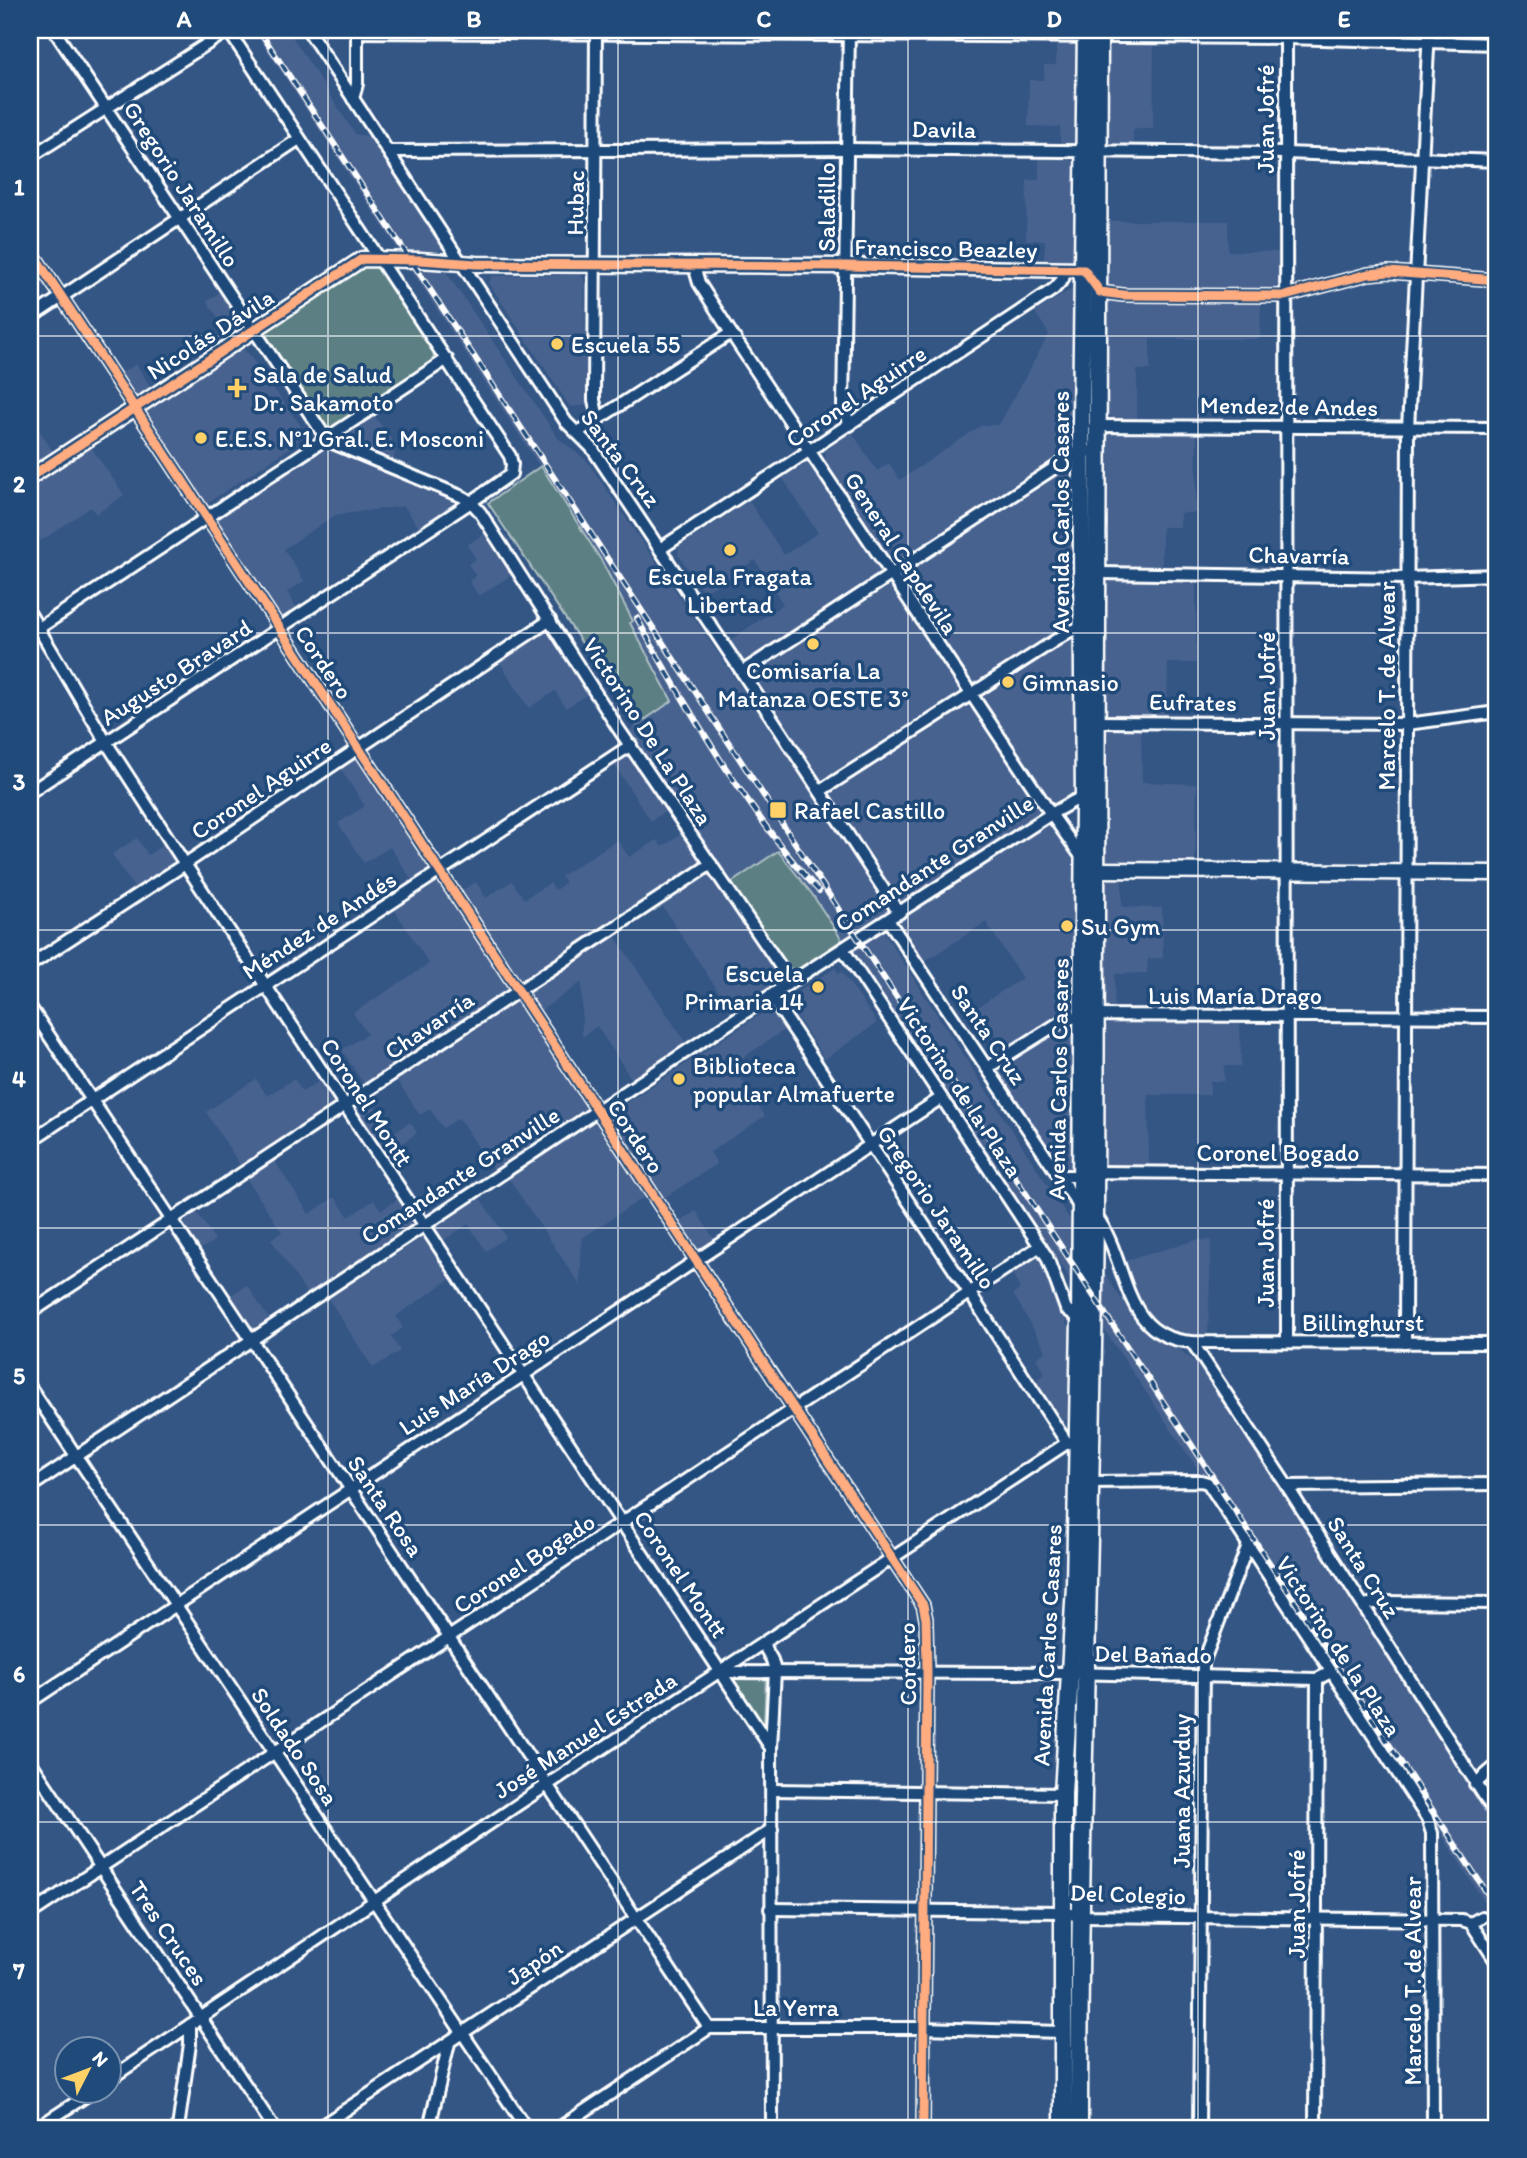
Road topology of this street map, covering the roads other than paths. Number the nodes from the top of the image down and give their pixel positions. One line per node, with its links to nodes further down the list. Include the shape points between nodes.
1 (54, 30): 12 (street, Gregorio Jaramillo)
2 (228, 30): 12 (street); 13 (street)
3 (308, 30): 11 (street, Santa Cruz)
4 (357, 31): 5 (street); 11 (street)
5 (596, 31): 6 (street); 14 (street, Hubac)
6 (849, 32): 7 (street); 15 (street, Saladillo)
7 (1093, 33): 8 (street); 17 (main road, Avenida Carlos Casares)
8 (1286, 34): 9 (street); 18 (street, Juan Jofré)
9 (1428, 35): 10 (street); 20 (street, Marcelo T. de Alvear)
10 (1497, 44)
11 (354, 99): 16 (street, Santa Cruz)
12 (105, 107): 19 (street); 22 (street, Gregorio Jaramillo)
13 (299, 139): 22 (street); 24 (street)
14 (597, 149): 15 (street, Davila); 16 (street, Davila); 26 (street, Hubac)
15 (847, 149): 17 (street, Davila); 28 (street, Saladillo)
16 (390, 151): 25 (street, Santa Cruz)
17 (1093, 152): 18 (street, Davila); 30 (main road, Avenida Carlos Casares); 33 (main road, Avenida Carlos Casares)
18 (1286, 153): 20 (street, Davila); 34 (street, Juan Jofré)
19 (30, 157)
20 (1422, 158): 21 (street, Davila); 31 (street, Marcelo T. de Alvear)
21 (1497, 161)
22 (179, 218): 35 (street); 37 (street, Gregorio Jaramillo)
23 (30, 249): 35 (street, Cordero)
24 (380, 259): 25 (street, Francisco Beazley); 37 (street, Nicolás Dávila, via 354,263); 39 (street)
25 (462, 263): 26 (street, Francisco Beazley); 48 (street, Santa Cruz, via 566,422)
26 (596, 264): 27 (street, Francisco Beazley); 41 (street, Hubac, via 594,400)
27 (694, 266): 28 (street, Francisco Beazley); 38 (street, General Capdevila, via 699,283)
28 (847, 266): 29 (street, Francisco Beazley); 42 (street, Saladillo, via 843,407)
29 (1066, 270): 30 (street, Francisco Beazley); 42 (street, Coronel Aguirre, via 1054,289)
30 (1084, 270): 33 (street); 43 (main road, Avenida Carlos Casares)
31 (1415, 274): 32 (street); 34 (street, via 1379,272); 46 (street, Marcelo T. de Alvear)
32 (1497, 279)
33 (1100, 292): 34 (street); 44 (main road, Avenida Carlos Casares)
34 (1285, 296): 45 (street, Juan Jofré)
35 (61, 297): 36 (street); 40 (street, Cordero)
36 (30, 318)
37 (252, 329): 40 (street, Nicolás Dávila); 49 (street, Gregorio Jaramillo)
38 (731, 333): 41 (street); 50 (street, General Capdevila)
39 (447, 359): 49 (street); 54 (street, Augusto Bravard, via 512,464 507,479)
40 (134, 407): 53 (street, Nicolás Dávila); 55 (street, Cordero)
41 (598, 418): 48 (street)
42 (849, 425): 50 (street, Coronel Aguirre)
43 (1081, 426): 44 (street, Mendez de Andes); 51 (main road, Avenida Carlos Casares)
44 (1099, 426): 45 (street, Mendez de Andes); 52 (main road, Avenida Carlos Casares)
45 (1287, 426): 46 (street, Mendez de Andes); 59 (street, Juan Jofré)
46 (1408, 428): 47 (street, Mendez de Andes); 61 (street, Marcelo T. de Alvear)
47 (1497, 428)
48 (579, 432): 56 (street, Santa Cruz)
49 (326, 438): 54 (street, Gregorio Jaramillo); 55 (street)
50 (811, 451): 56 (street, Coronel Aguirre); 58 (street, General Capdevila)
51 (1081, 451): 52 (street); 58 (street); 64 (main road, Avenida Carlos Casares)
52 (1099, 452): 57 (main road, Avenida Carlos Casares)
53 (30, 477)
54 (471, 502): 63 (street, Victorino De La Plaza); 65 (street, Augusto Bravard)
55 (207, 518): 65 (street, Cordero); 66 (street)
56 (660, 549): 67 (street, Santa Cruz)
57 (1100, 573): 59 (street, Chavarría); 64 (main road, Avenida Carlos Casares)
58 (891, 574): 67 (street); 68 (street, General Capdevila)
59 (1286, 575): 61 (street, Chavarría); 71 (street, Juan Jofré)
60 (1497, 575): 61 (street, Chavarría)
61 (1407, 578): 72 (street, Marcelo T. de Alvear)
62 (30, 614): 66 (street, Coronel Montt)
63 (550, 620): 74 (street, Victorino De La Plaza); 75 (street, Coronel Aguirre)
64 (1091, 627): 68 (street, via 1070,631); 70 (main road, Avenida Carlos Casares); 78 (main road, Avenida Carlos Casares)
65 (279, 628): 73 (street, Augusto Bravard); 75 (street, Cordero)
66 (34, 631): 73 (street, Coronel Montt)
67 (742, 672): 76 (street, Santa Cruz)
68 (970, 694): 76 (street); 79 (street, General Capdevila)
69 (1497, 712): 72 (street, Eufrates)
70 (1098, 722): 71 (street, Eufrates); 78 (main road, Avenida Carlos Casares)
71 (1287, 724): 72 (street, Eufrates); 85 (street, Juan Jofré)
72 (1407, 724): 86 (street, Marcelo T. de Alvear)
73 (106, 742): 77 (street, Augusto Bravard); 81 (street, Coronel Montt)
74 (631, 745): 82 (street, Victorino De La Plaza); 84 (street, Méndez de Andés)
75 (358, 748): 81 (street, Coronel Aguirre); 84 (street, Cordero)
76 (820, 791): 88 (street, Santa Cruz)
77 (30, 792)
78 (1091, 800): 79 (street, Comandante Granville, via 1074,801); 80 (main road, Avenida Carlos Casares); 83 (main road, Avenida Carlos Casares)
79 (1051, 814): 80 (street, General Capdevila); 88 (street, Comandante Granville)
80 (1083, 859): 97 (main road, Avenida Carlos Casares)
81 (185, 864): 91 (street, Coronel Aguirre); 93 (street, Coronel Montt)
82 (711, 864): 92 (street, Victorino De La Plaza); 94 (street, Chavarría)
83 (1097, 870): 85 (street); 97 (main road, Avenida Carlos Casares)
84 (439, 871): 93 (street, Méndez de Andés); 94 (street, Cordero)
85 (1286, 872): 86 (street); 99 (street, Juan Jofré)
86 (1407, 873): 87 (street); 98 (street, Marcelo T. de Alvear)
87 (1497, 873)
88 (899, 913): 89 (street, Comandante Granville)
89 (888, 920): 90 (street, Comandante Granville); 101 (street, Santa Cruz)
90 (844, 949): 92 (street, Comandante Granville); 102 (street, Victorino de la Plaza)
91 (30, 965)
92 (791, 982): 95 (street, Comandante Granville)
93 (266, 985): 103 (street, Méndez de Andés); 104 (street, Coronel Montt)
94 (518, 991): 104 (street, Chavarría); 105 (street, Cordero)
95 (771, 996): 105 (street, Comandante Granville); 107 (street, Gregorio Jaramillo)
96 (30, 1007): 103 (street, Santa Rosa)
97 (1089, 1015): 99 (street, Luis María Drago); 101 (street, Luis María Drago, via 1062,1021); 108 (main road, Avenida Carlos Casares)
98 (1406, 1016): 99 (street, Luis María Drago); 100 (street, Luis María Drago); 109 (street, Marcelo T. de Alvear)
99 (1286, 1017): 110 (street, Juan Jofré)
100 (1497, 1017)
101 (987, 1068): 112 (street, Santa Cruz)
102 (942, 1098): 107 (street, Luis María Drago); 117 (street, Victorino de la Plaza)
103 (91, 1100): 106 (street, Méndez de Andés); 115 (street, Santa Rosa)
104 (344, 1106): 115 (street, Chavarría); 116 (street, Coronel Montt)
105 (597, 1112): 116 (street, Comandante Granville); 118 (street, Cordero)
106 (30, 1141)
107 (871, 1146): 118 (street, Luis María Drago); 119 (street, Gregorio Jaramillo)
108 (1088, 1173): 110 (street, Coronel Bogado); 112 (street, Coronel Bogado); 113 (main road, Avenida Carlos Casares); 114 (main road, Avenida Carlos Casares)
109 (1406, 1173): 110 (street, Coronel Bogado); 111 (street, Coronel Bogado); 125 (street, Marcelo T. de Alvear)
110 (1286, 1174): 124 (street, Juan Jofré)
111 (1497, 1174)
112 (1059, 1176): 113 (street, Santa Cruz)
113 (1079, 1206): 121 (main road, Avenida Carlos Casares)
114 (1095, 1213): 123 (street, Billinghurst, via 1141,1317 1168,1339); 130 (main road, Avenida Carlos Casares, via 1091,1343)
115 (169, 1219): 120 (street, Chavarría); 122 (street, Santa Rosa)
116 (424, 1227): 122 (street, Comandante Granville); 127 (street, Coronel Montt)
117 (1040, 1246): 119 (street, Coronel Bogado); 121 (street, Victorino de la Plaza, via 1066,1309)
118 (695, 1260): 127 (street, Luis María Drago); 129 (street, Cordero)
119 (969, 1292): 129 (street, Coronel Bogado); 130 (street, Gregorio Jaramillo)
120 (30, 1313)
121 (1080, 1319): 130 (main road, Avenida Carlos Casares)
122 (249, 1340): 131 (street, Comandante Granville); 136 (street, Santa Rosa)
123 (1192, 1342): 124 (street, Billinghurst); 134 (street, Santa Cruz)
124 (1287, 1342): 125 (street, Billinghurst)
125 (1405, 1343): 126 (street, Billinghurst)
126 (1497, 1343)
127 (523, 1376): 136 (street, Luis María Drago); 137 (street, Coronel Montt)
128 (30, 1387): 131 (street, Soldado Sosa)
129 (795, 1409): 137 (street, Coronel Bogado); 139 (street, Cordero)
130 (1079, 1441): 132 (main road, Avenida Carlos Casares); 139 (street, José Manuel Estrada)
131 (76, 1456): 135 (street, Comandante Granville); 142 (street, Soldado Sosa)
132 (1084, 1482): 138 (street, Victorino de la Plaza, via 1208,1483); 149 (main road, Avenida Carlos Casares)
133 (1497, 1484): 134 (street)
134 (1287, 1486): 141 (street, Santa Cruz)
135 (30, 1487)
136 (349, 1489): 142 (street, Luis María Drago); 143 (street, Santa Rosa)
137 (622, 1524): 143 (street, Coronel Bogado); 146 (street, Coronel Montt)
138 (1248, 1545): 148 (street, Victorino de la Plaza); 150 (street, Juana Azurduy, via 1205,1656)
139 (893, 1558): 144 (street, José Manuel Estrada); 147 (street, Cordero, via 926,1612)
140 (1497, 1603): 141 (street)
141 (1364, 1605): 157 (street, Santa Cruz)
142 (176, 1606): 152 (street, Luis María Drago); 154 (street, Soldado Sosa)
143 (449, 1637): 154 (street, Coronel Bogado); 158 (street, Santa Rosa)
144 (763, 1644): 145 (street, Coronel Montt); 146 (street, José Manuel Estrada)
145 (775, 1671): 146 (street, Del Bañado); 147 (street, Del Bañado); 153 (street, Coronel Montt)
146 (721, 1672): 153 (street, Coronel Montt); 158 (street, José Manuel Estrada)
147 (928, 1672): 149 (street, Del Bañado); 160 (street, Cordero)
148 (1331, 1672): 151 (street, Del Bañado); 164 (street, Victorino de la Plaza, via 1422,1810)
149 (1077, 1674): 150 (street, Del Bañado); 161 (main road, Avenida Carlos Casares); 171 (main road, Avenida Carlos Casares)
150 (1202, 1675): 151 (street, Del Bañado); 173 (street, Juana Azurduy)
151 (1317, 1679): 175 (street, Juan Jofré)
152 (30, 1702)
153 (771, 1748): 159 (street, Coronel Montt)
154 (275, 1753): 165 (street, Coronel Bogado); 166 (street, Soldado Sosa)
155 (30, 1761): 165 (street, Tres Cruces)
156 (1497, 1765): 157 (street)
157 (1475, 1784): 162 (street, Santa Cruz)
158 (547, 1785): 166 (street, José Manuel Estrada); 174 (street, Santa Rosa)
159 (773, 1790): 160 (street); 163 (street, Coronel Montt)
160 (926, 1793): 161 (street); 168 (street, Cordero)
161 (1063, 1794): 169 (main road, Avenida Carlos Casares)
162 (1497, 1816)
163 (772, 1829): 167 (street, Coronel Montt); 174 (street, Japón)
164 (1432, 1833): 176 (street, Marcelo T. de Alvear)
165 (100, 1867): 170 (street, Coronel Bogado); 179 (street, Tres Cruces)
166 (373, 1902): 179 (street, José Manuel Estrada); 185 (street, Soldado Sosa)
167 (770, 1909): 168 (street, Del Colegio); 182 (street, Coronel Montt)
168 (925, 1912): 169 (street, Del Colegio); 183 (street, Cordero)
169 (1062, 1912): 171 (street, Del Colegio); 184 (main road, Avenida Carlos Casares)
170 (30, 1914)
171 (1080, 1916): 173 (street, Del Colegio); 199 (main road, Avenida Carlos Casares)
172 (1482, 1917): 177 (street)
173 (1202, 1918): 175 (street, Del Colegio); 200 (street, Juana Azurduy)
174 (636, 1919): 181 (street, Santa Rosa); 185 (street, Japón)
175 (1317, 1919): 176 (street, Del Colegio); 201 (street, Juan Jofré)
176 (1433, 1919): 177 (street, Del Colegio); 202 (street, Marcelo T. de Alvear)
177 (1471, 1923): 178 (street)
178 (1497, 1963)
179 (201, 2018): 180 (street, José Manuel Estrada); 191 (street, Tres Cruces)
180 (190, 2025): 187 (street, José Manuel Estrada); 190 (street)
181 (709, 2028): 182 (street, La Yerra); 195 (street)
182 (771, 2028): 183 (street, La Yerra); 196 (street, Coronel Montt)
183 (923, 2028): 184 (street, La Yerra); 197 (street, Cordero)
184 (1062, 2032): 198 (main road, Avenida Carlos Casares)
185 (463, 2034): 186 (street, Japón); 194 (street, Soldado Sosa)
186 (449, 2043): 192 (street, Japón); 193 (street)
187 (122, 2071)
188 (70, 2106): 189 (street)
189 (37, 2128)
190 (178, 2128)
191 (274, 2128)
192 (318, 2128)
193 (429, 2128)
194 (526, 2128)
195 (559, 2128)
196 (772, 2128)
197 (923, 2128)
198 (1063, 2128)
199 (1079, 2128)
200 (1199, 2128)
201 (1315, 2128)
202 (1433, 2128)

